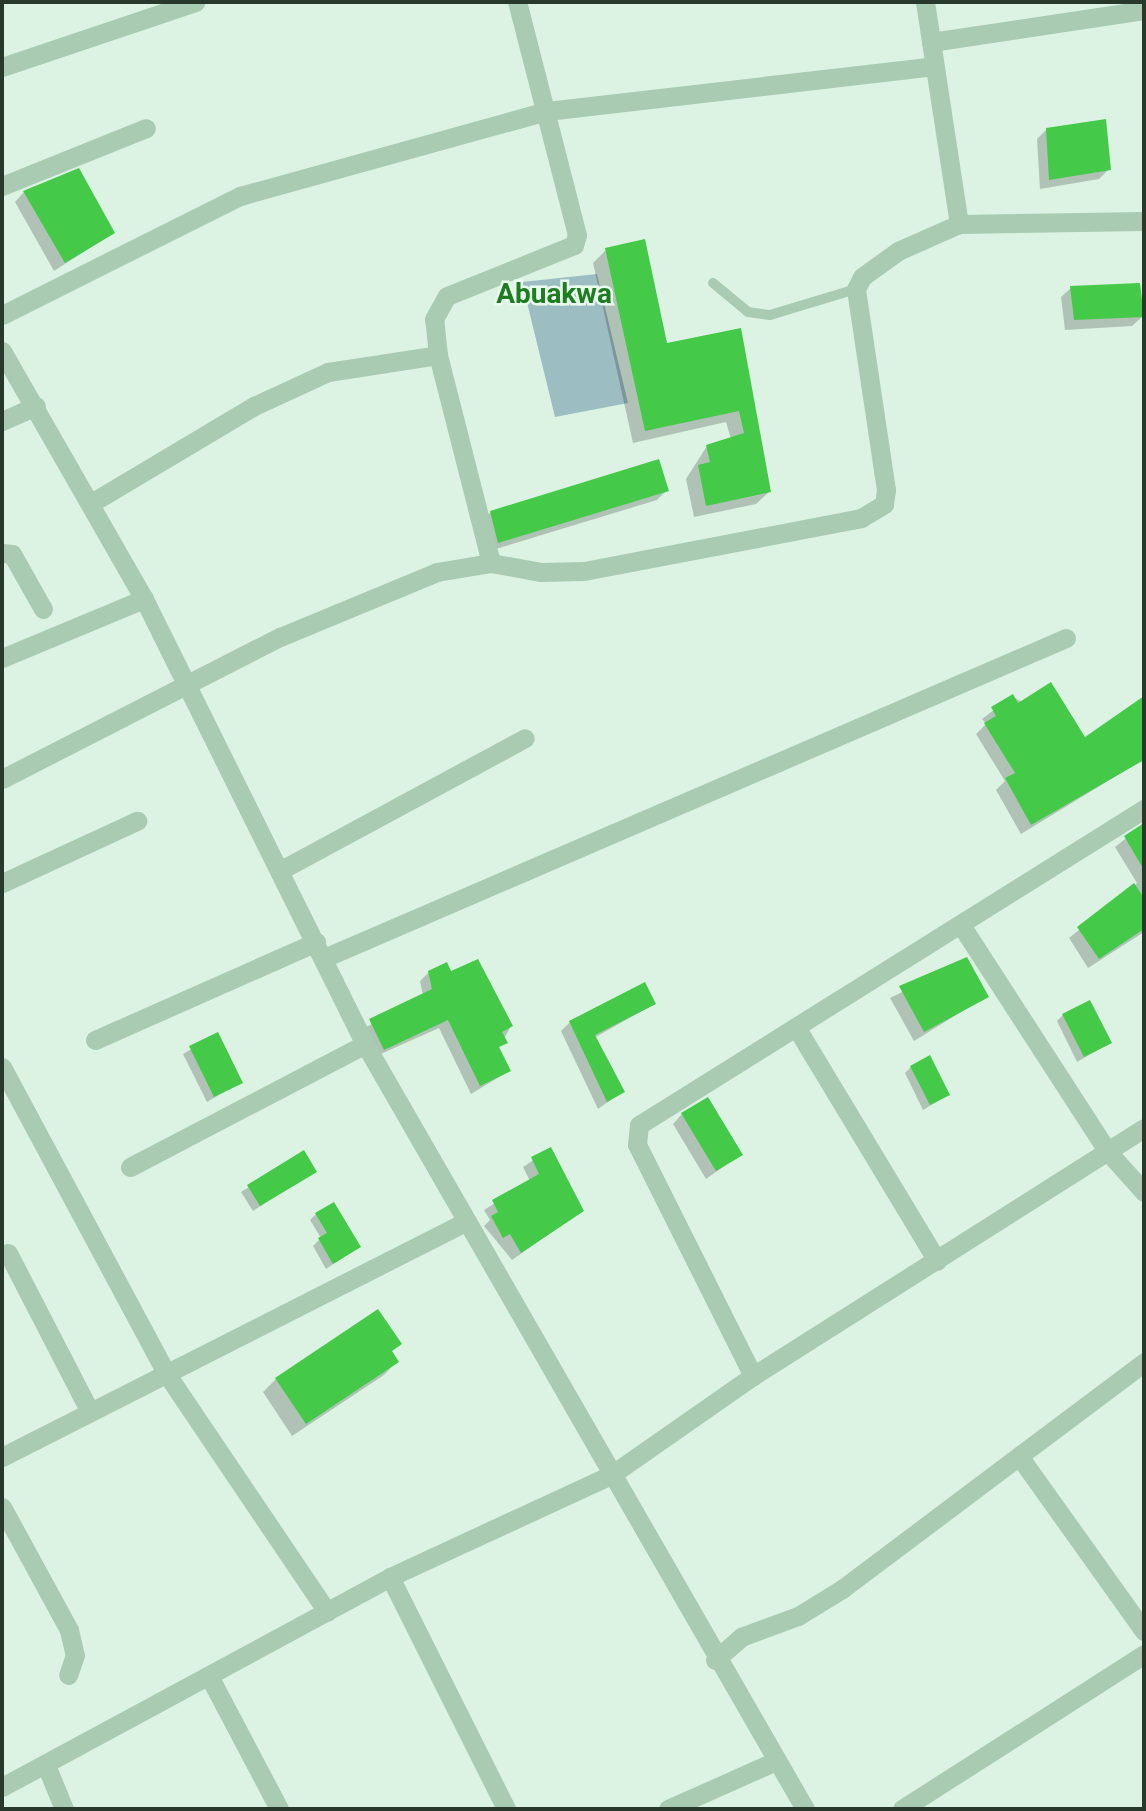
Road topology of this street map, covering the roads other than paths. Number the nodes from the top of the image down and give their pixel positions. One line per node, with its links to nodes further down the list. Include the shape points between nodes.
1 (195, 2): 7 (street)
2 (517, 2): 8 (street)
3 (925, 2): 5 (street)
4 (1144, 10): 5 (street)
5 (930, 42): 6 (street)
6 (934, 66): 8 (street); 12 (street)
7 (2, 67)
8 (547, 111): 15 (street, via 240,197); 17 (street, via 574,245 447,296 434,319)
9 (146, 128): 10 (street)
10 (2, 186)
11 (1144, 221): 12 (street)
12 (959, 224): 14 (street, via 898,251 862,277)
13 (713, 284): 14 (lane, via 748,312 770,315)
14 (856, 289): 22 (street, via 886,490 875,511 584,571 541,572)
15 (2, 315)
16 (2, 351): 18 (street)
17 (438, 355): 20 (street, via 328,372 254,406); 22 (street)
18 (36, 406): 19 (street); 20 (street)
19 (2, 421)
20 (93, 502): 23 (street)
21 (2, 553): 24 (street, via 12,554)
22 (491, 563): 27 (street, via 437,572)
23 (144, 599): 26 (street); 27 (street)
24 (43, 609)
25 (1066, 638): 35 (street)
26 (2, 658)
27 (186, 685): 29 (street); 32 (street)
28 (525, 738): 32 (street)
29 (2, 779)
30 (1144, 809): 34 (street)
31 (137, 821): 33 (street)
32 (281, 870): 35 (street)
33 (2, 883)
34 (961, 925): 36 (street); 41 (street)
35 (320, 950): 37 (street); 38 (street)
36 (796, 1027): 46 (street); 49 (street, via 647,1118 636,1132)
37 (95, 1040)
38 (365, 1044): 42 (street); 44 (street)
39 (2, 1067): 48 (street)
40 (1144, 1128): 41 (street)
41 (1108, 1152): 43 (street); 46 (street)
42 (130, 1167)
43 (1144, 1192)
44 (467, 1221): 48 (street); 53 (street)
45 (8, 1253): 50 (street)
46 (937, 1261): 49 (street)
47 (1144, 1362): 51 (street)
48 (166, 1373): 50 (street); 56 (street)
49 (754, 1376): 53 (street)
50 (90, 1412): 52 (street)
51 (1018, 1456): 57 (street); 59 (street, via 842,1590 798,1616 741,1637)
52 (2, 1457)
53 (611, 1475): 55 (street); 59 (street)
54 (2, 1507): 60 (street, via 69,1630 75,1655)
55 (390, 1577): 56 (street); 67 (street)
56 (327, 1612): 61 (street)
57 (1144, 1631)
58 (1144, 1654): 70 (street)
59 (715, 1660): 62 (street)
60 (68, 1675)
61 (209, 1676): 63 (street); 66 (street)
62 (776, 1761): 68 (street); 69 (street)
63 (46, 1765): 64 (street); 65 (street)
64 (2, 1787)
65 (64, 1809)
66 (278, 1809)
67 (506, 1809)
68 (668, 1809)
69 (805, 1809)
70 (902, 1809)

